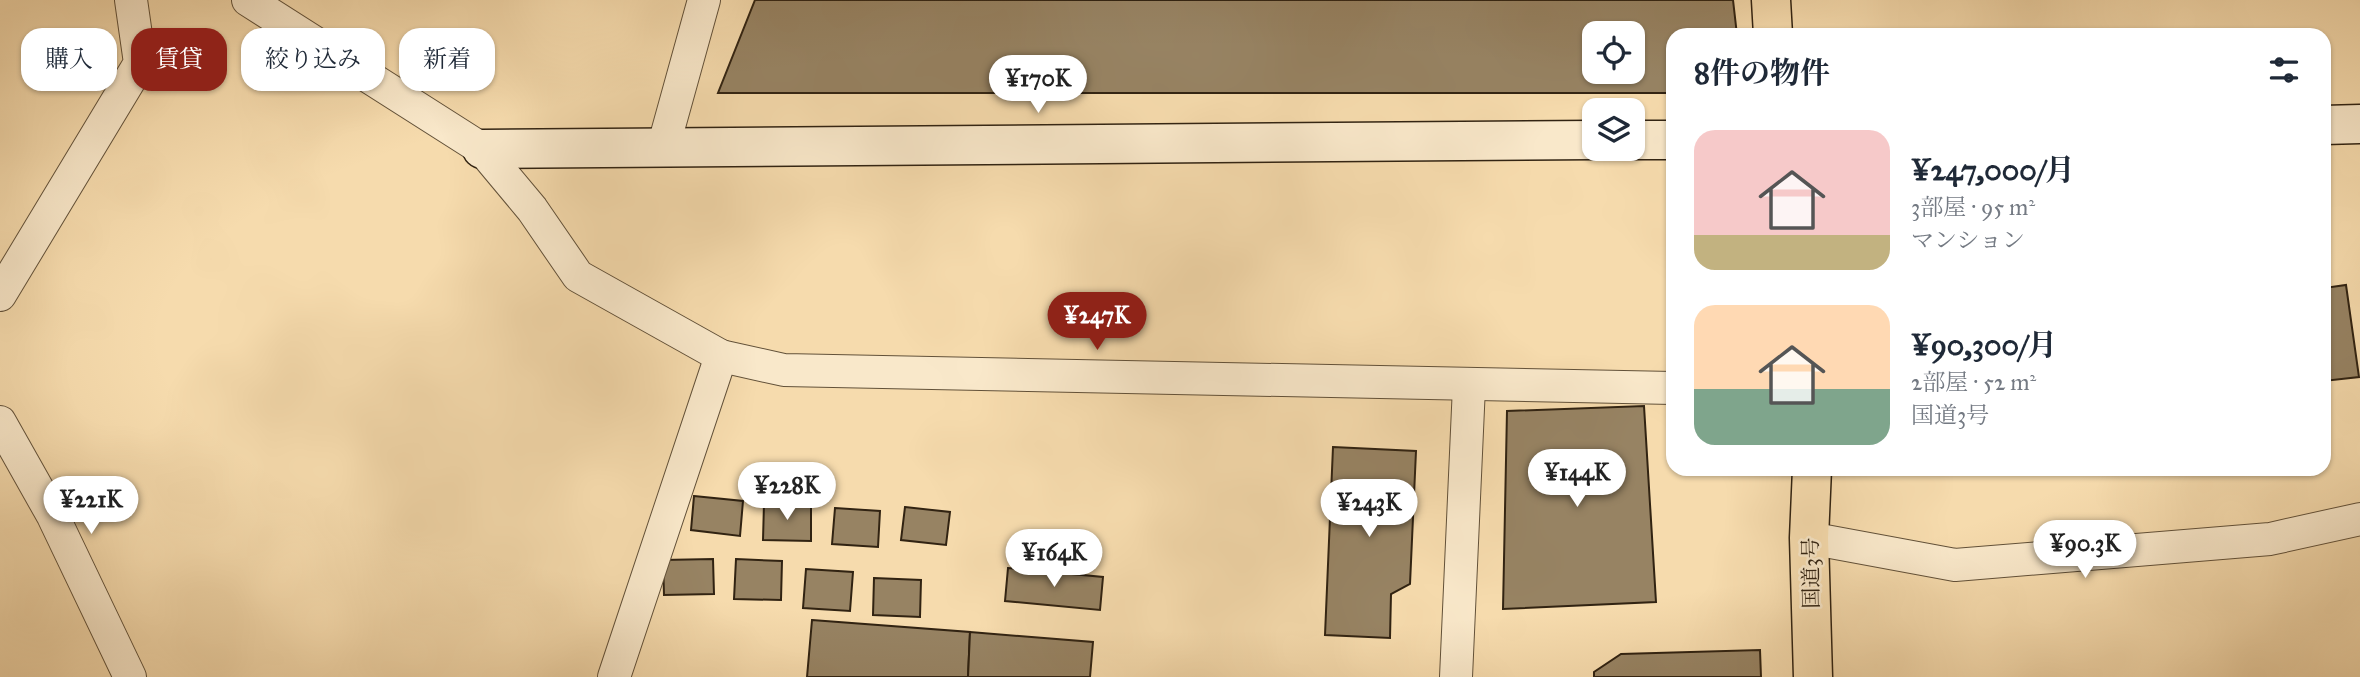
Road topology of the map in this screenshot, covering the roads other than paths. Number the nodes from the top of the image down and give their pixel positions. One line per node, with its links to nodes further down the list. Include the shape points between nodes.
1 (131, 0): 13 (street, via 140,63)
2 (248, 0): 12 (street)
3 (704, 0): 11 (street)
4 (1771, 0): 5 (highway)
5 (1773, 28)
6 (2360, 124): 7 (street)
7 (2331, 125)
8 (1582, 140): 11 (street)
9 (1645, 140): 10 (street)
10 (1666, 140)
11 (663, 148): 12 (street)
12 (482, 149): 14 (street, via 532,209 578,276)
13 (0, 295)
14 (721, 356): 15 (street, via 784,370); 22 (street)
15 (1469, 386): 16 (street); 23 (street)
16 (1666, 388)
17 (0, 422): 21 (street, via 53,516)
18 (1812, 476): 20 (highway, 国道3号)
19 (2360, 519): 20 (street, via 2270,539 1955,565)
20 (1809, 538): 24 (highway, 国道3号)
21 (130, 677)
22 (614, 677)
23 (1456, 677)
24 (1813, 677)

